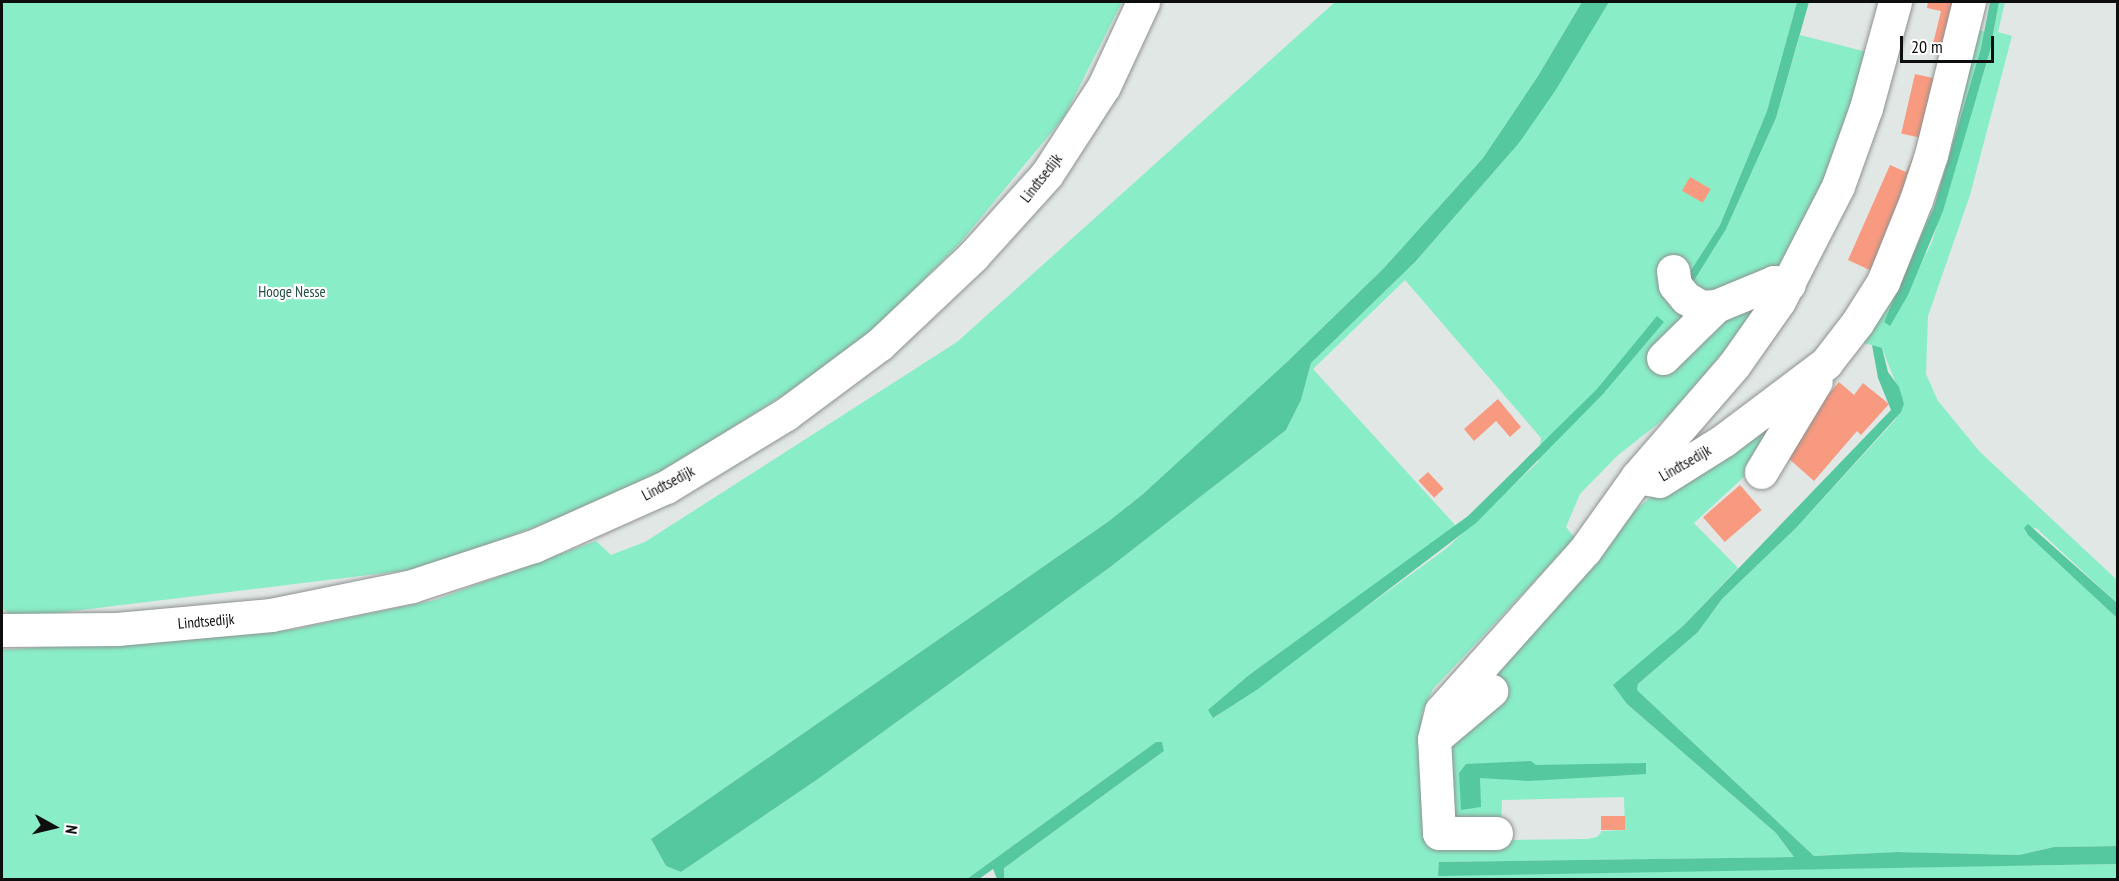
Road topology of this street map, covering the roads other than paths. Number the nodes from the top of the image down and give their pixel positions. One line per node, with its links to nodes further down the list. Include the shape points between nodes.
1 (1143, 2): 13 (street, Lindtsedijk, via 1104,86 1047,174 973,256 880,344 786,414 666,487 534,546 412,586 271,615 117,629)
2 (1895, 2): 6 (street, Lindtsedijk, via 1849,158)
3 (1969, 2): 8 (street, Lindtsedijk, via 1934,146 1916,200 1883,282)
4 (1673, 271): 7 (street, via 1676,285 1686,298 1701,307)
5 (1860, 276): 8 (street)
6 (1789, 284): 7 (street, via 1773,282 1759,286); 12 (street, Lindtsedijk, via 1734,365)
7 (1716, 306): 9 (street)
8 (1848, 334): 10 (street, Lindtsedijk)
9 (1663, 358)
10 (1826, 363): 11 (street); 12 (street, Lindtsedijk, via 1724,440 1659,481)
11 (1766, 456)
12 (1637, 477): 15 (street, via 1585,550 1449,700 1441,711)
13 (2, 630)
14 (1491, 691): 15 (street)
15 (1434, 739): 16 (street, via 1439,833)
16 (1496, 833)

